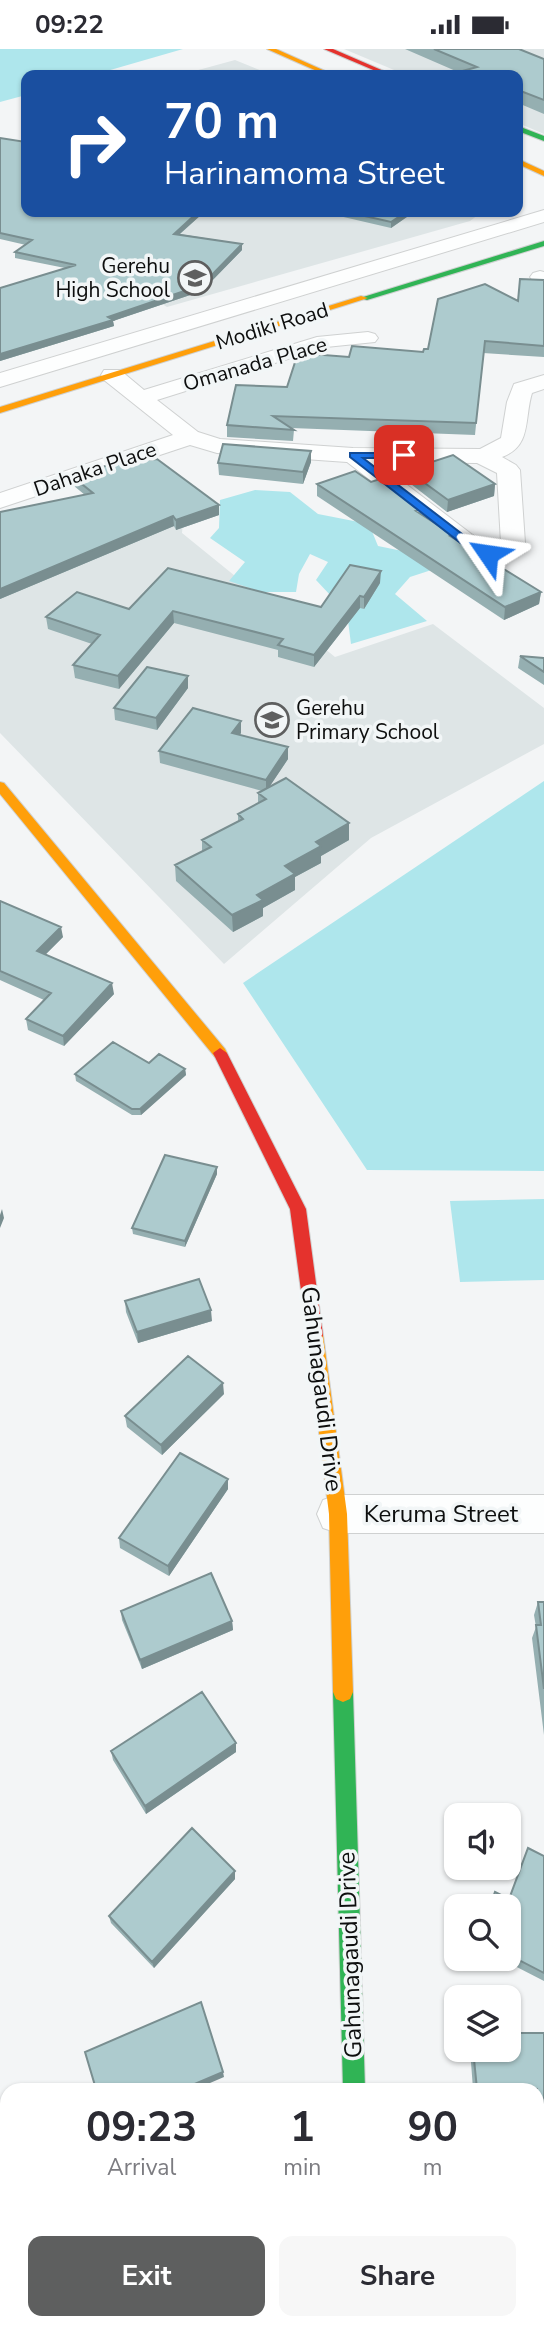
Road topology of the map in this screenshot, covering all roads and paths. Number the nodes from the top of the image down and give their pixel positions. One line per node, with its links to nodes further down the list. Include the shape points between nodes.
1 (270, 49): 3 (street)
2 (327, 49): 4 (street)
3 (319, 70)
4 (378, 70)
5 (523, 130): 6 (street)
6 (544, 139)
7 (523, 164): 8 (street)
8 (544, 174)
9 (544, 216): 13 (street, Modiki Road)
10 (544, 243): 12 (street, Modiki Road)
11 (368, 338): 15 (street, Omanada Place, via 324,341)
12 (112, 375): 15 (street); 16 (street, Modiki Road)
13 (0, 380)
14 (544, 383): 19 (street, via 522,389 510,445)
15 (144, 397): 17 (street)
16 (0, 410)
17 (190, 437): 18 (street, via 217,446); 20 (street, Dahaka Place)
18 (353, 455): 19 (street); 19 (street, via 480,553 502,552 513,543 508,470)
19 (481, 456)
20 (0, 501)
21 (0, 786): 22 (street, Gahunagaudi Drive, via 217,1048 298,1209)
22 (338, 1514): 23 (street, Keruma Street); 24 (street, Gahunagaudi Drive)
23 (544, 1514)
24 (354, 2083)

